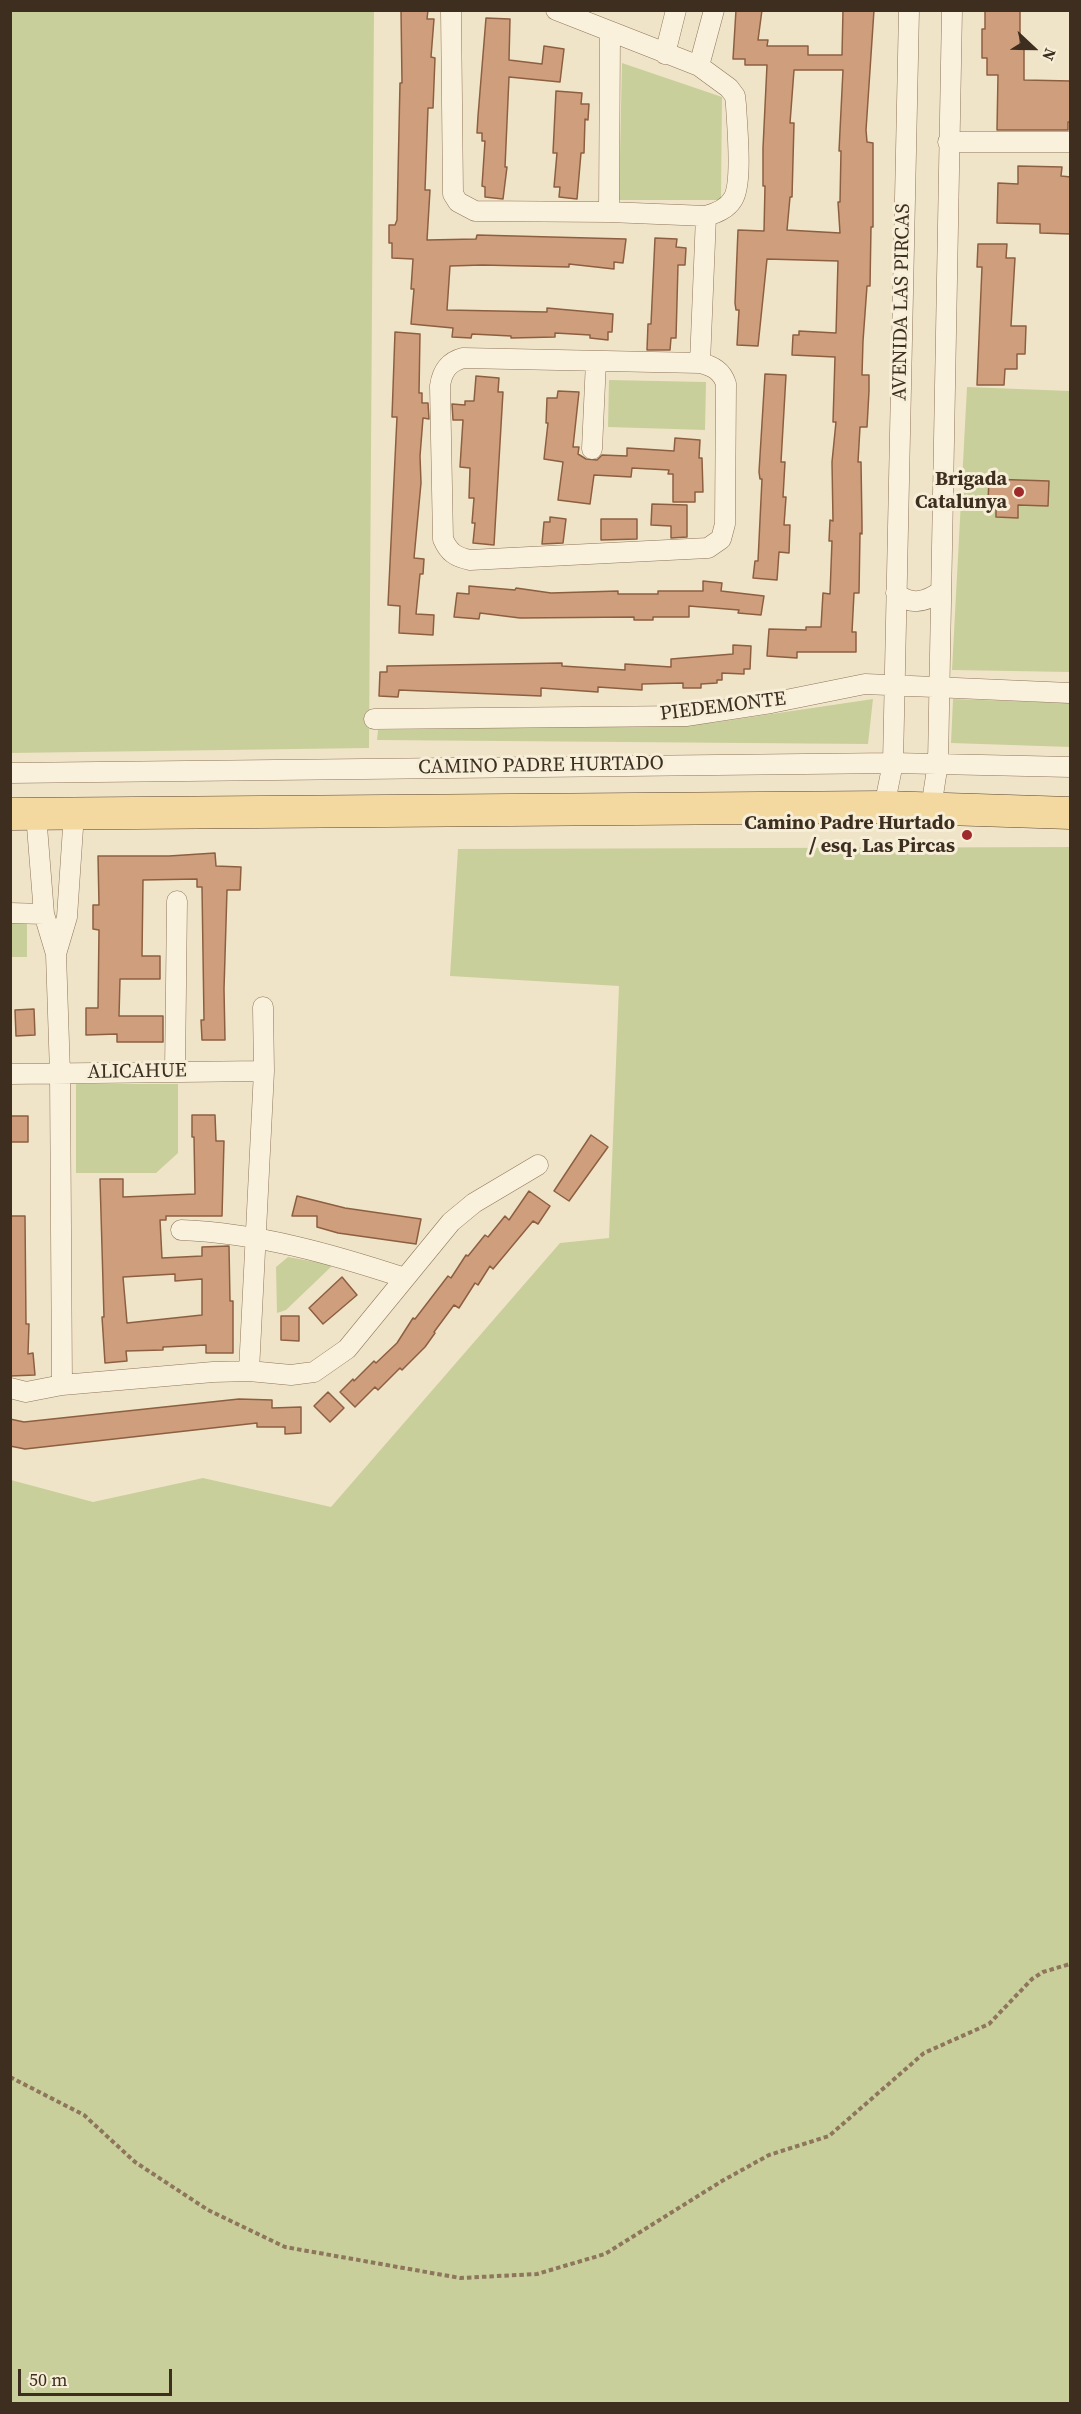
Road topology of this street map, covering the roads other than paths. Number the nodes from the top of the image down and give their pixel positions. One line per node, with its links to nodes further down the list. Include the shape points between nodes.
1 (451, 10): 12 (street, via 453,194 458,202 475,211)
2 (556, 10): 7 (street)
3 (676, 10): 8 (street)
4 (714, 10): 9 (street)
5 (909, 10): 18 (street, AVENIDA LAS PIRCAS)
6 (952, 10): 10 (street)
7 (610, 33): 8 (street); 12 (street)
8 (665, 54): 9 (street)
9 (699, 66): 13 (street, via 729,88 736,105 738,185 726,208)
10 (948, 142): 11 (street); 17 (street)
11 (1071, 142)
12 (609, 212): 13 (street)
13 (706, 216): 15 (street)
14 (596, 361): 15 (street); 15 (street, via 462,358 448,365 440,386 443,539 453,555 470,560 708,548 716,544 724,534 725,524 726,384 724,376 712,366); 16 (street)
15 (700, 363)
16 (592, 449)
17 (941, 591): 18 (street, via 918,602); 20 (street)
18 (896, 593): 19 (street, AVENIDA LAS PIRCAS)
19 (894, 686): 20 (street, PIEDEMONTE); 22 (street, PIEDEMONTE, via 856,686 686,716); 23 (street, AVENIDA LAS PIRCAS)
20 (939, 687): 21 (street, PIEDEMONTE); 24 (street)
21 (1071, 693)
22 (374, 719)
23 (892, 763): 24 (street, CAMINO PADRE HURTADO); 26 (street, CAMINO PADRE HURTADO); 27 (street, AVENIDA LAS PIRCAS)
24 (938, 763): 25 (street, CAMINO PADRE HURTADO); 28 (street)
25 (1071, 767)
26 (10, 773)
27 (884, 807): 28 (main road); 29 (main road)
28 (931, 808): 30 (main road)
29 (74, 813): 31 (main road); 35 (street, via 67,917)
30 (1071, 813)
31 (23, 814): 34 (street)
32 (177, 901): 37 (street)
33 (10, 913): 34 (street)
34 (44, 914): 35 (street)
35 (56, 954): 39 (street)
36 (263, 1007): 38 (street)
37 (176, 1071): 38 (street, ALICAHUE); 39 (street, ALICAHUE)
38 (264, 1071): 43 (street)
39 (60, 1073): 40 (street, ALICAHUE); 46 (street)
40 (10, 1074)
41 (538, 1165): 44 (street, via 474,1203 451,1222)
42 (181, 1230): 43 (street)
43 (257, 1237): 44 (street); 45 (street)
44 (405, 1278): 45 (street, via 347,1349 314,1372 291,1375)
45 (249, 1371): 46 (street)
46 (62, 1385): 47 (street, via 26,1392)
47 (10, 1388)

